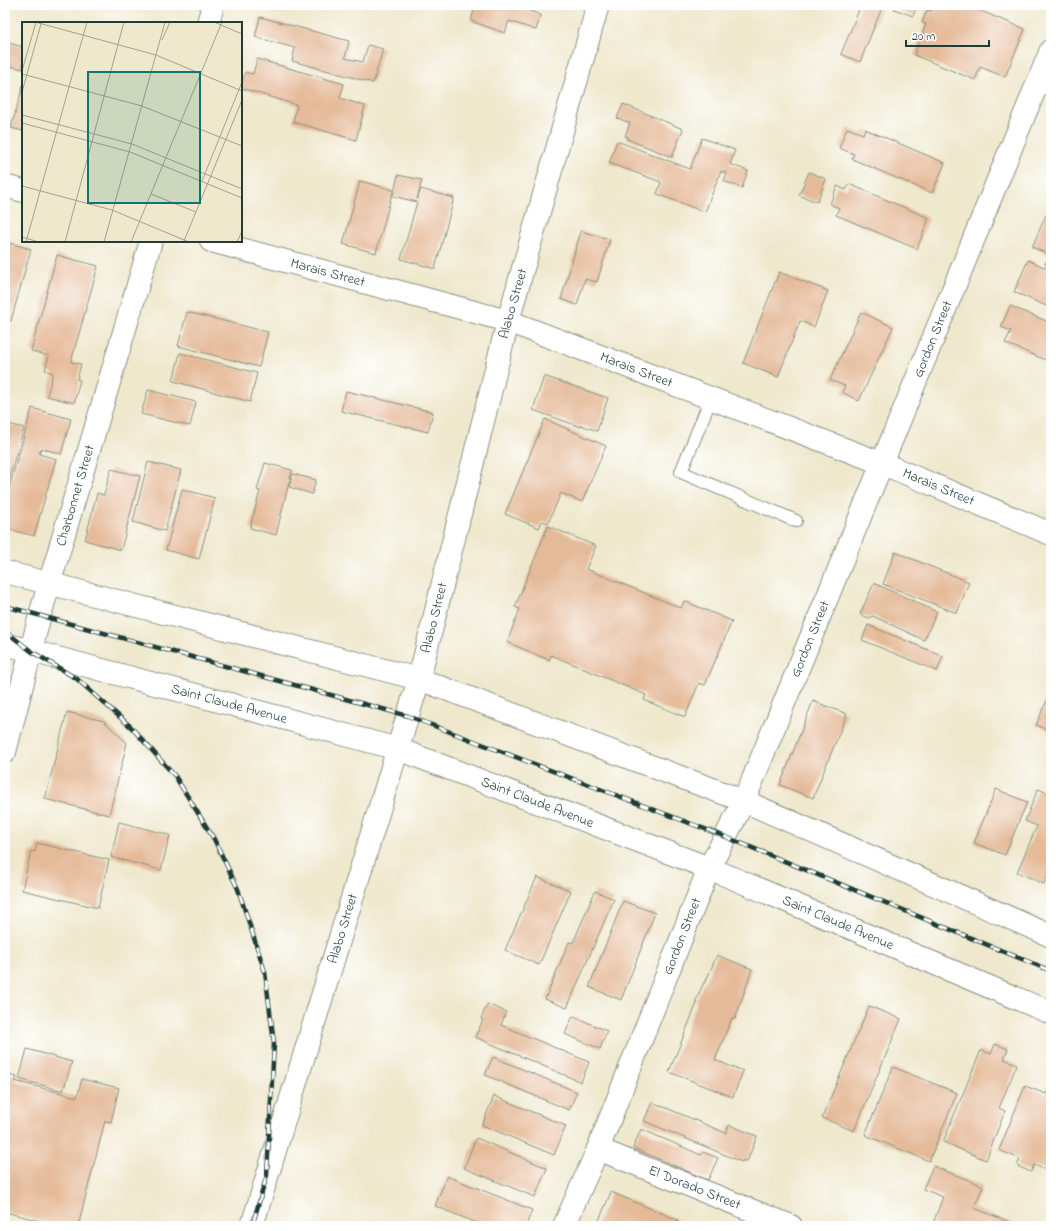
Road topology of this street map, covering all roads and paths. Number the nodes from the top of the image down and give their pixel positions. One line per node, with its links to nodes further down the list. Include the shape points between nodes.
1 (213, 5): 3 (street)
2 (598, 5): 9 (street, Alabo Street)
3 (208, 22)
4 (1051, 50): 11 (street, Gordon Street)
5 (5, 186): 6 (street)
6 (22, 191)
7 (151, 242): 15 (street, Charbonnet Street)
8 (215, 242): 9 (street, Marais Street)
9 (508, 321): 10 (street, Marais Street); 18 (street, Alabo Street)
10 (711, 398): 11 (street, Marais Street); 12 (lane, via 681,472)
11 (881, 463): 13 (street, Marais Street); 21 (street, Gordon Street)
12 (796, 521)
13 (1051, 534)
14 (5, 572): 15 (street)
15 (50, 584): 17 (street, Charbonnet Street); 18 (street)
16 (5, 644): 17 (street, Saint Claude Avenue)
17 (31, 651): 19 (street, Saint Claude Avenue); 20 (street, Charbonnet Street)
18 (419, 679): 19 (street, Alabo Street); 21 (street)
19 (398, 749): 22 (street, Saint Claude Avenue); 26 (street, Alabo Street)
20 (5, 752)
21 (744, 801): 22 (street, Gordon Street); 23 (street)
22 (709, 868): 24 (street, Saint Claude Avenue); 25 (street, Gordon Street)
23 (1051, 936)
24 (1051, 1013)
25 (598, 1149): 27 (street, Gordon Street); 28 (street, El Dorado Street)
26 (252, 1226)
27 (564, 1226)
28 (791, 1226)

